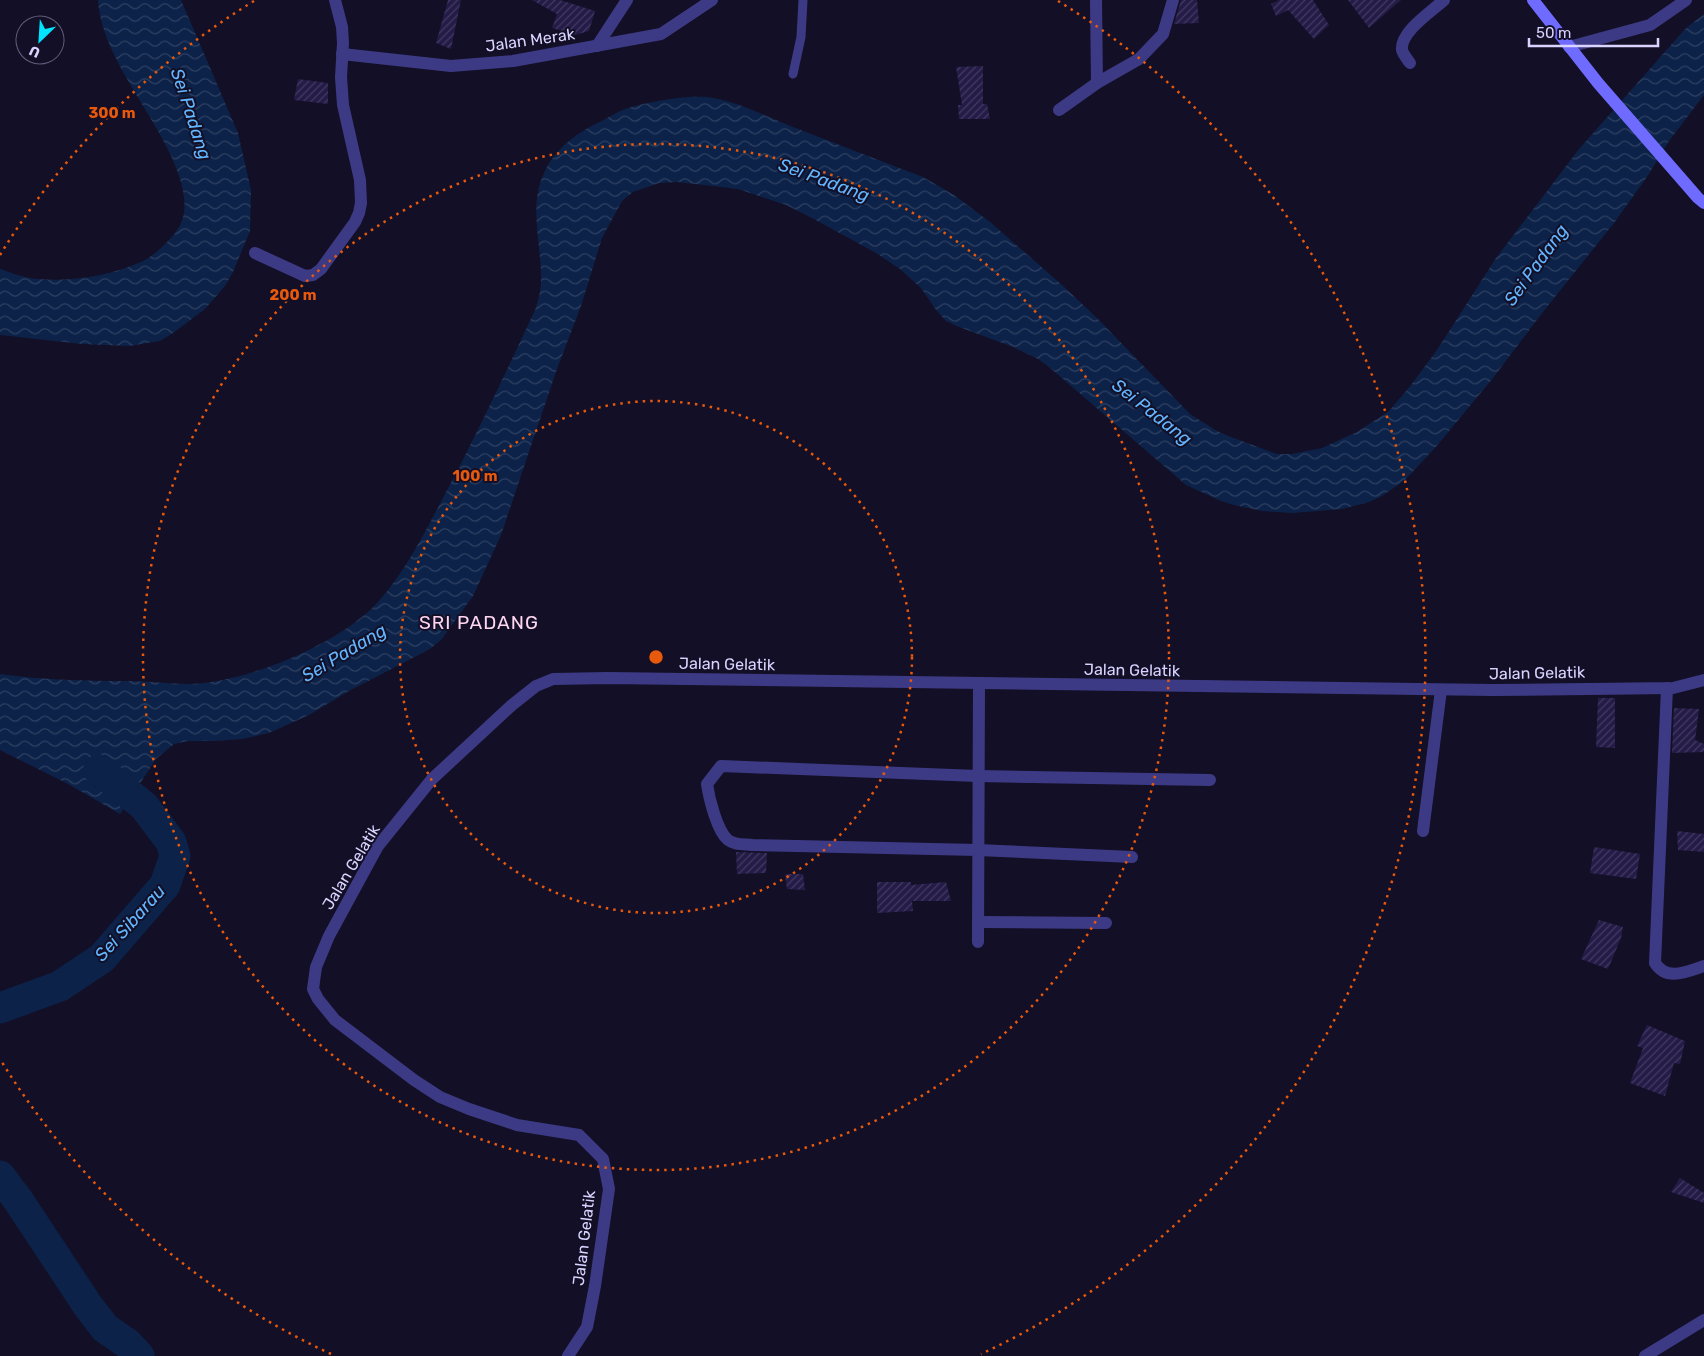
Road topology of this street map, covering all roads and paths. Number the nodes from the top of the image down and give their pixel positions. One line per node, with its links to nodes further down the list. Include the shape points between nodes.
1 (335, 0): 12 (street, via 342,28)
2 (627, 0): 10 (street)
3 (712, 0): 10 (street, Jalan Merak, via 661,34)
4 (803, 0): 14 (lane, via 801,37)
5 (1096, 0): 15 (street)
6 (1173, 0): 15 (street, via 1163,34 1139,59)
7 (1444, 0): 13 (street, via 1407,33 1402,52)
8 (1534, 0): 11 (main road)
9 (1686, 0): 11 (street, via 1650,26)
10 (597, 46): 12 (street, Jalan Merak, via 513,61 451,66)
11 (1568, 47): 17 (main road)
12 (342, 54): 18 (street, via 343,105 360,180 359,213 321,269 313,275 305,276)
13 (1410, 63)
14 (793, 74)
15 (1097, 83): 16 (street)
16 (1058, 110)
17 (1701, 200)
18 (255, 253)
19 (1704, 680): 21 (street, Jalan Gelatik)
20 (979, 684): 22 (street, Jalan Gelatik); 23 (street); 33 (street, Jalan Gelatik, via 554,679 536,686 512,705 432,779 378,846 329,936 316,967 313,989 335,1020 440,1097 518,1125 579,1135 603,1159 608,1189 595,1286 587,1327)
21 (1667, 688): 22 (street, Jalan Gelatik); 31 (street, via 1655,963 1659,969 1676,975)
22 (1441, 690): 25 (street)
23 (978, 776): 24 (street); 26 (street); 26 (street, via 721,766 707,784 718,824 727,839 734,843)
24 (1210, 780)
25 (1423, 831)
26 (978, 850): 27 (street); 28 (street)
27 (1132, 857)
28 (978, 922): 29 (street); 30 (street)
29 (1106, 923)
30 (978, 942)
31 (1704, 966)
32 (1704, 1320): 34 (street)
33 (568, 1356)
34 (1645, 1356)

